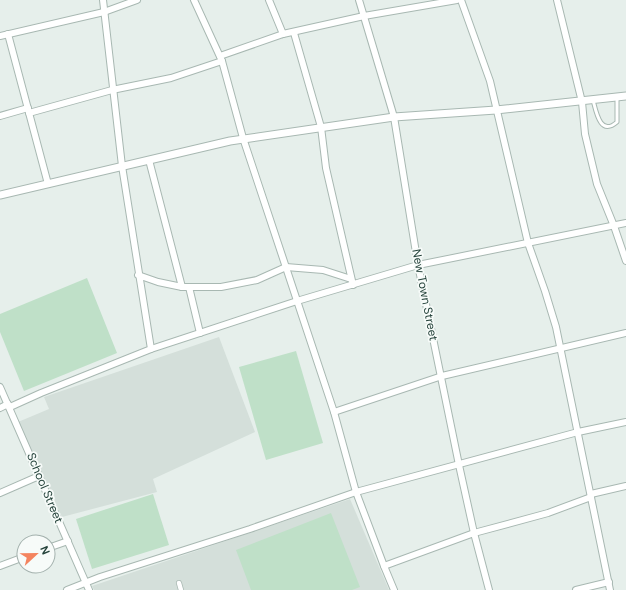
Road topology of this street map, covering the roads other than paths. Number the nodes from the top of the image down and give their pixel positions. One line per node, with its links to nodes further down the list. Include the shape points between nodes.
1 (103, 0): 9 (street)
2 (137, 0): 9 (street)
3 (194, 0): 15 (street)
4 (269, 0): 13 (street)
5 (359, 0): 10 (street, New Town Street)
6 (457, 0): 10 (street)
7 (460, 0): 22 (street, via 490,81)
8 (557, 0): 20 (street)
9 (104, 12): 12 (street); 16 (street)
10 (364, 16): 11 (street); 24 (street, New Town Street)
11 (294, 32): 13 (street); 25 (street)
12 (8, 34): 14 (street); 21 (street)
13 (283, 34): 15 (street)
14 (0, 36)
15 (221, 58): 16 (street, via 171,78); 26 (street)
16 (112, 90): 21 (street); 28 (street)
17 (626, 96): 18 (street)
18 (616, 98): 19 (street); 19 (lane, via 617,122 609,126 601,123)
19 (593, 100): 20 (street)
20 (582, 102): 22 (street); 32 (street, via 585,134 597,184)
21 (28, 110): 23 (street); 29 (street)
22 (496, 110): 24 (street); 33 (street)
23 (0, 116)
24 (394, 117): 25 (street); 35 (street, New Town Street)
25 (321, 128): 26 (street); 38 (street, via 326,168)
26 (244, 138): 27 (street); 36 (street)
27 (149, 160): 28 (street); 39 (street)
28 (122, 166): 29 (street); 37 (street)
29 (48, 184): 30 (street)
30 (0, 195)
31 (626, 223): 32 (street)
32 (614, 226): 33 (street); 34 (street)
33 (528, 243): 35 (street); 43 (street)
34 (626, 261)
35 (418, 265): 38 (street); 45 (street, New Town Street)
36 (286, 268): 38 (street, via 323,270); 39 (street, via 257,280 221,286); 40 (street)
37 (138, 275): 39 (street); 44 (street)
38 (352, 282): 40 (street)
39 (185, 287): 41 (street)
40 (297, 301): 41 (street); 49 (street)
41 (200, 333): 44 (street)
42 (626, 333): 43 (street)
43 (561, 348): 45 (street); 51 (street)
44 (151, 349): 47 (street)
45 (442, 376): 49 (street); 52 (street, New Town Street)
46 (0, 387): 47 (street, School Street)
47 (9, 405): 48 (street); 53 (street, School Street)
48 (0, 408)
49 (334, 412): 55 (street)
50 (626, 422): 51 (street)
51 (578, 432): 52 (street); 57 (street)
52 (459, 465): 55 (street); 58 (street, New Town Street)
53 (40, 476): 56 (street); 59 (street, School Street)
54 (626, 486): 57 (street)
55 (356, 492): 63 (street); 65 (street)
56 (0, 493)
57 (591, 496): 58 (street, via 548,513); 64 (street)
58 (474, 533): 63 (street); 71 (street, New Town Street)
59 (68, 541): 60 (street); 65 (street, School Street)
60 (56, 545)
61 (16, 560): 62 (street)
62 (0, 566)
63 (384, 566): 70 (street)
64 (608, 582): 72 (street); 73 (street)
65 (86, 583): 67 (street); 68 (street, School Street)
66 (179, 583): 69 (street)
67 (67, 590)
68 (89, 590)
69 (181, 590)
70 (394, 590)
71 (489, 590)
72 (576, 590)
73 (610, 590)

